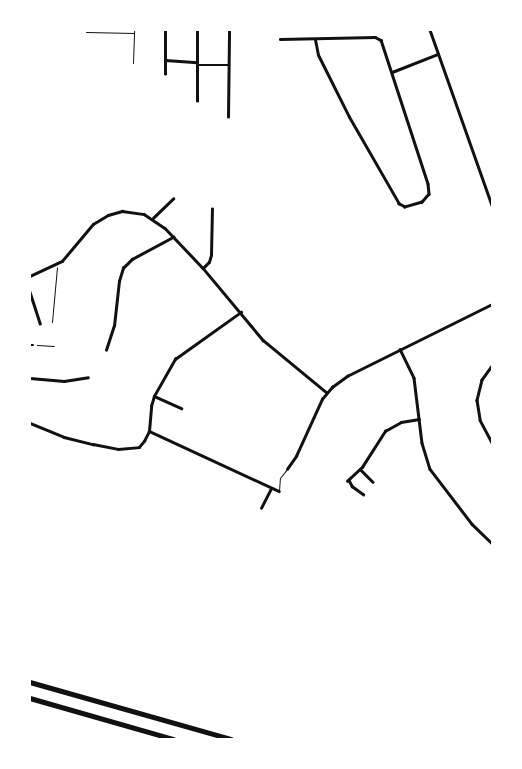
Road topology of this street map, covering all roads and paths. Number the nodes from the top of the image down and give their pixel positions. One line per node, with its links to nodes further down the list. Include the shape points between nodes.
1 (134, 30): 7 (path)
2 (165, 30): 11 (street)
3 (197, 30): 13 (street)
4 (229, 30): 14 (street)
5 (430, 30): 10 (street)
6 (86, 32): 7 (path)
7 (134, 33): 12 (path)
8 (280, 40): 9 (street)
9 (315, 40): 15 (street, via 378,38); 15 (street, via 320,60 349,117 399,204 408,207 422,202 430,191)
10 (438, 54): 15 (street); 20 (street)
11 (165, 60): 13 (street); 16 (street)
12 (133, 63)
13 (197, 63): 14 (street); 17 (street)
14 (228, 65): 18 (street)
15 (392, 72)
16 (165, 74)
17 (197, 101)
18 (228, 117)
19 (173, 199): 22 (street)
20 (492, 205)
21 (212, 209): 25 (street, via 211,255)
22 (153, 218): 23 (street); 24 (street, via 129,211 108,215 93,224)
23 (173, 237): 25 (street); 35 (street, via 132,259 123,268 119,280 114,326)
24 (57, 264): 26 (street); 30 (path)
25 (203, 268): 29 (street)
26 (30, 276)
27 (30, 292): 31 (street)
28 (492, 304): 34 (street)
29 (240, 312): 39 (street, via 263,340); 40 (street, via 175,359)
30 (52, 322)
31 (40, 323)
32 (32, 345): 33 (path)
33 (54, 346)
34 (400, 349): 39 (street, via 347,376); 42 (street, via 414,378)
35 (106, 350)
36 (492, 366): 45 (street, via 482,380 477,400 480,420)
37 (88, 377): 38 (street, via 64,381)
38 (30, 378)
39 (326, 392): 46 (street, via 296,456)
40 (154, 396): 41 (street); 44 (street)
41 (181, 408)
42 (419, 419): 47 (street, via 401,422 385,431); 53 (street, via 424,453 430,469 472,524)
43 (30, 423): 44 (street, via 64,437 118,449 135,448 144,441)
44 (149, 432): 49 (street)
45 (492, 443)
46 (287, 469): 50 (lane, via 280,478)
47 (360, 469): 48 (street); 51 (street, via 348,480)
48 (373, 482)
49 (271, 488): 50 (street); 52 (street)
50 (279, 491)
51 (363, 494)
52 (261, 508)
53 (492, 543)
54 (30, 682): 57 (highway)
55 (30, 698): 56 (highway)
56 (173, 739)
57 (231, 739)

